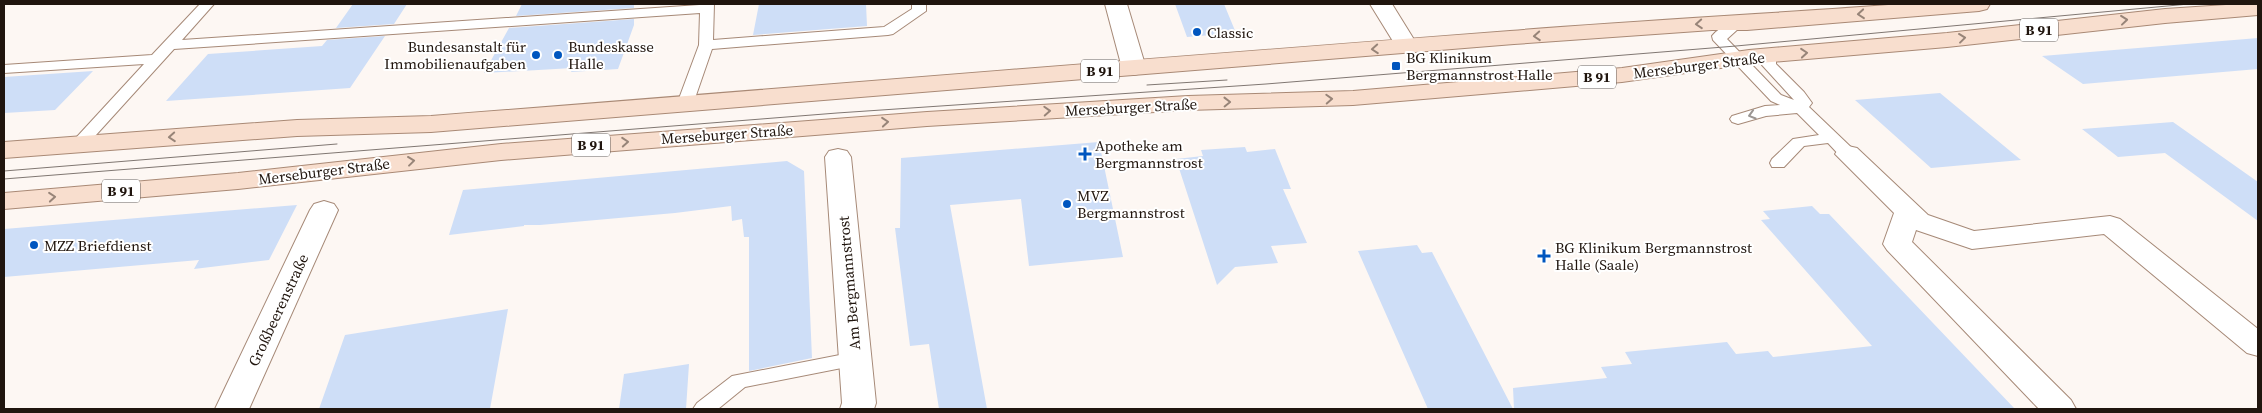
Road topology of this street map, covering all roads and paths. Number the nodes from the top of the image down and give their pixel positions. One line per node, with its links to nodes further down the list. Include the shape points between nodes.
1 (207, 4): 11 (lane)
2 (559, 4): 9 (lane)
3 (919, 4): 12 (lane, via 919,12 888,31)
4 (1116, 4): 17 (street)
5 (1380, 4): 13 (street)
6 (1979, 4): 10 (main road, B 91, one-way to 10)
7 (707, 6): 9 (lane); 12 (lane)
8 (2258, 9): 14 (main road, Merseburger Straße / B 91, one-way to 8)
9 (553, 18): 11 (lane)
10 (1747, 24): 13 (main road, B 91, one-way to 13, via 1712,23); 16 (lane, via 1733,26 1719,36)
11 (169, 45): 15 (lane)
12 (706, 45): 19 (lane)
13 (1407, 46): 17 (main road, B 91, one-way to 17)
14 (1775, 55): 16 (main road, Merseburger Straße / B 91); 20 (lane, via 1768,59 1769,65 1800,95 1804,103)
15 (157, 59): 18 (lane); 22 (lane)
16 (1736, 59): 20 (lane, via 1776,98); 27 (main road, Merseburger Straße / B 91, one-way to 16, via 238,181 520,151 927,119 1188,103 1353,98 1622,75)
17 (1134, 68): 19 (main road, B 91)
18 (4, 69)
19 (685, 104): 22 (main road, B 91, one-way to 22, via 431,124 297,128)
20 (1801, 108): 21 (lane, one-way to 21, via 1765,111); 23 (lane)
21 (1738, 119)
22 (80, 144): 24 (main road, B 91)
23 (1840, 146): 26 (lane, via 1798,142); 29 (street)
24 (4, 150)
25 (838, 157): 31 (street, Am Bergmannstrost)
26 (1778, 163)
27 (4, 201)
28 (324, 210): 32 (street, Großbeerenstraße)
29 (1908, 211): 30 (street, via 1918,221 1972,240 2110,225); 35 (street, via 1898,244)
30 (2258, 345)
31 (855, 359): 33 (lane, via 739,381); 34 (street, Am Bergmannstrost, via 860,403)
32 (232, 409)
33 (704, 409)
34 (857, 409)
35 (2059, 409)

